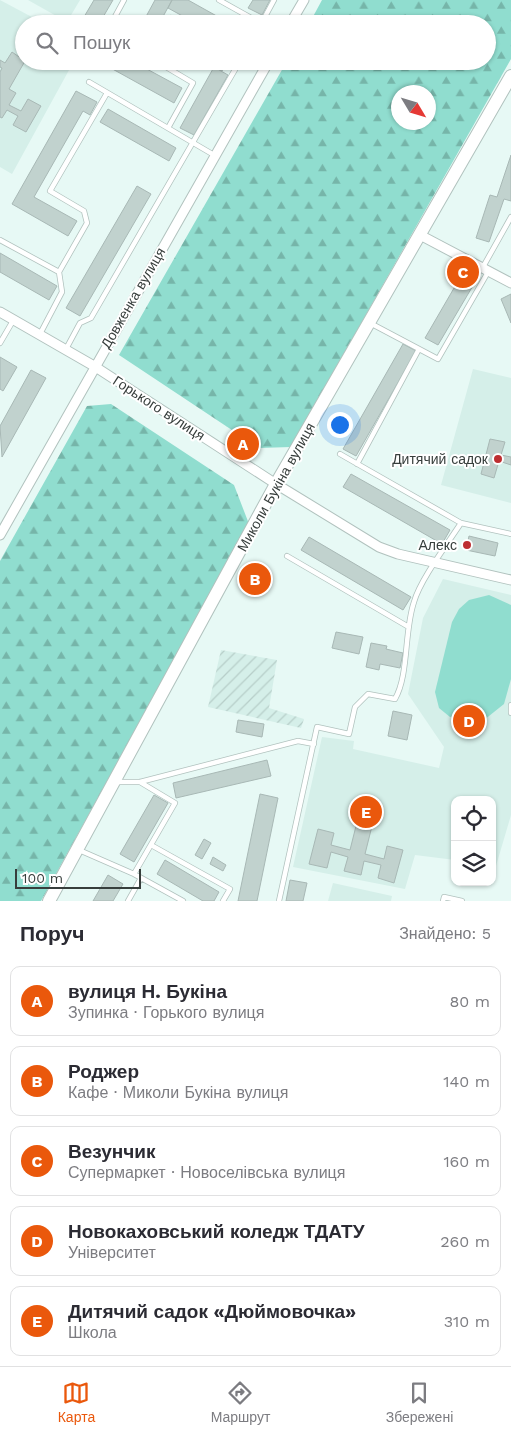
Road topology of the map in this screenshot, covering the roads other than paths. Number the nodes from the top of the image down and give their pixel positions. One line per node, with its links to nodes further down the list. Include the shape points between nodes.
1 (124, 0): 5 (lane)
2 (220, 0): 6 (lane)
3 (274, 0): 7 (lane)
4 (304, 0): 8 (street)
5 (116, 15)
6 (246, 15)
7 (266, 15)
8 (295, 15)
9 (171, 70): 15 (lane, via 193,83)
10 (235, 70): 16 (lane)
11 (263, 70): 17 (street, Довженка вулиця)
12 (511, 78): 19 (street, Миколи Букіна вулиця)
13 (89, 82): 14 (lane)
14 (107, 93): 15 (lane); 22 (lane, via 50,191 84,211 87,224)
15 (168, 128): 16 (lane)
16 (194, 143): 17 (lane); 31 (lane, via 91,318 80,323)
17 (214, 155): 32 (street, Довженка вулиця)
18 (511, 218): 21 (lane)
19 (420, 235): 21 (street); 26 (street, Миколи Букіна вулиця)
20 (0, 240): 22 (lane)
21 (486, 269): 23 (street); 30 (lane, via 438,359)
22 (59, 272): 27 (lane, via 62,292)
23 (511, 283)
24 (0, 312): 25 (street, Горького вулиця)
25 (14, 319): 27 (street, Горького вулиця); 28 (lane)
26 (370, 323): 30 (lane); 35 (street, Миколи Букіна вулиця)
27 (40, 334): 31 (street, Горького вулиця)
28 (2, 336): 29 (lane)
29 (0, 343)
30 (419, 349): 34 (lane)
31 (66, 350): 32 (street, Горького вулиця)
32 (94, 366): 35 (street, Горького вулиця); 37 (street, Довженка вулиця)
33 (340, 454): 34 (lane)
34 (357, 464): 36 (lane)
35 (276, 484): 40 (street, Горького вулиця, via 379,547); 46 (street, Миколи Букіна вулиця)
36 (461, 523): 38 (lane); 40 (lane)
37 (0, 533)
38 (511, 534)
39 (287, 556): 42 (lane)
40 (436, 562): 41 (street, Горького вулиця); 42 (lane, via 414,599)
41 (511, 580)
42 (407, 626): 45 (lane, via 401,689 395,699 368,694 355,707 349,734 317,727)
43 (511, 705): 44 (lane)
44 (511, 713)
45 (314, 744): 47 (lane, via 298,741); 56 (lane)
46 (114, 782): 47 (lane); 49 (street, Миколи Букіна вулиця)
47 (140, 782): 48 (lane, via 175,803)
48 (151, 845): 50 (lane); 55 (lane, via 230,890)
49 (78, 850): 50 (lane); 52 (street, Миколи Букіна вулиця)
50 (134, 874): 51 (lane)
51 (141, 878): 53 (lane); 54 (lane)
52 (49, 901)
53 (128, 901)
54 (183, 901)
55 (223, 901)
56 (279, 901)
57 (443, 901): 58 (lane, via 444,897)
58 (462, 901)

